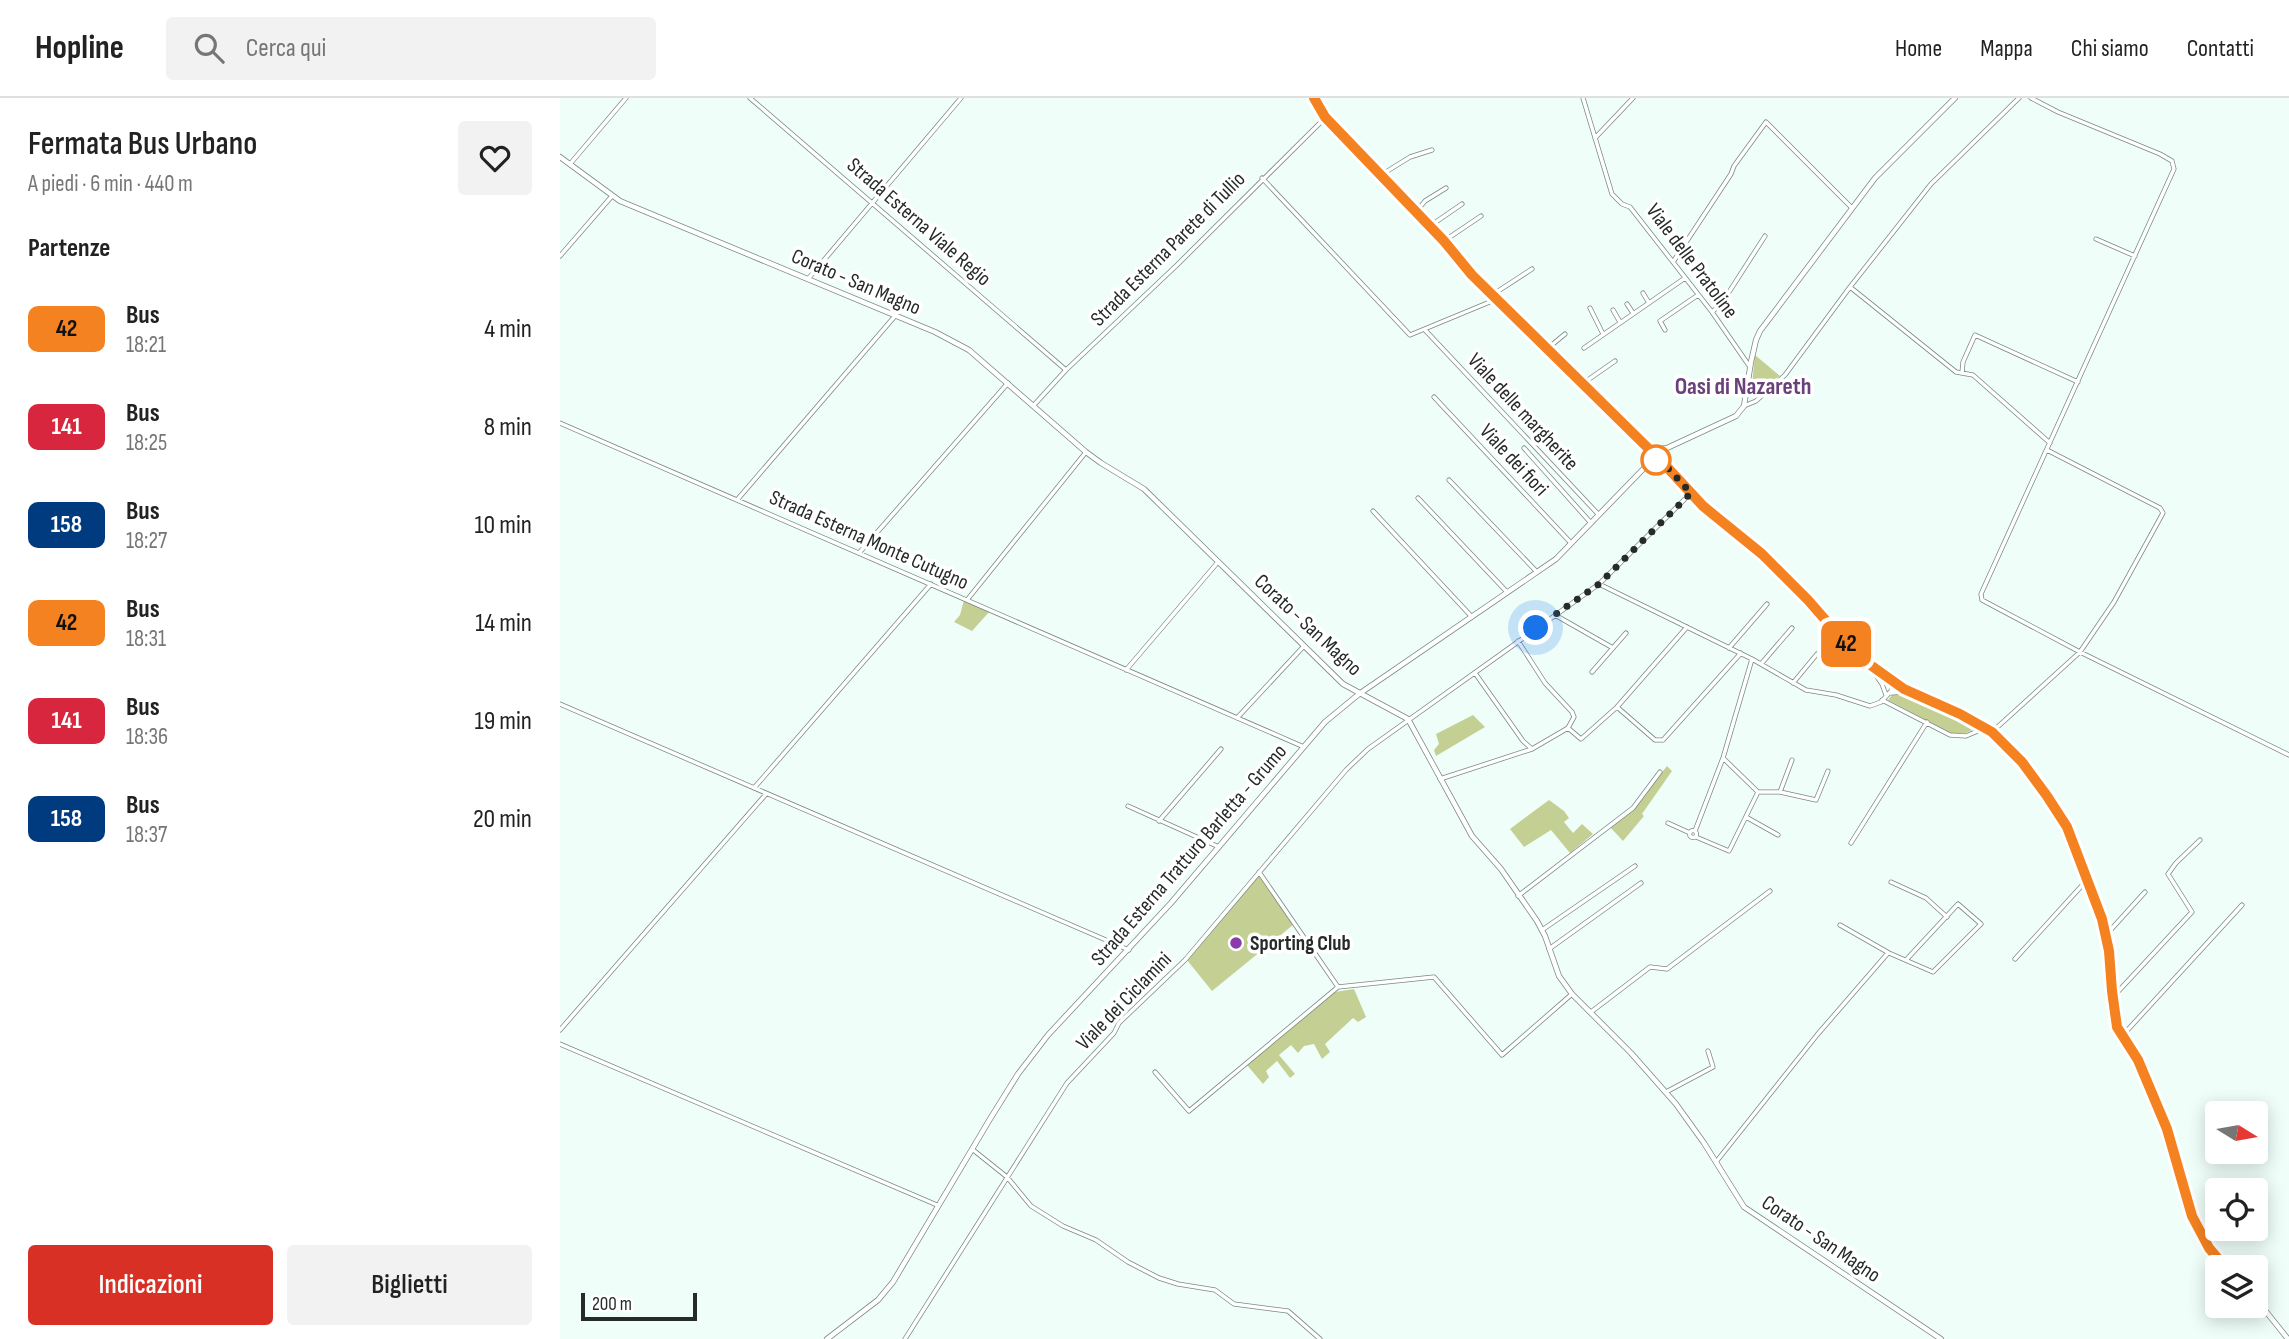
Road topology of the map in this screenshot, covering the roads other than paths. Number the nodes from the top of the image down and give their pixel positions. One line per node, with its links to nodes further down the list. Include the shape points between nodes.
1 (626, 98): 14 (street)
2 (750, 98): 19 (street, Strada Esterna Viale Regio)
3 (961, 98): 19 (street)
4 (1583, 98): 11 (street, Viale delle Pratoline)
5 (1633, 98): 11 (street)
6 (1955, 98): 21 (main road, via 1875,178)
7 (2019, 98): 34 (street, via 1931,184)
8 (2031, 98): 29 (street, via 2172,161 2174,169)
9 (1315, 99): 10 (main road)
10 (1325, 117): 15 (main road); 16 (street, Strada Esterna Parete di Tullio)
11 (1595, 138): 30 (street, Viale delle Pratoline, via 1612,194 1630,207)
12 (1432, 150): 15 (street)
13 (560, 158): 14 (main road, Corato - San Magno)
14 (570, 164): 18 (main road, Corato - San Magno)
15 (1381, 175): 22 (main road)
16 (1262, 178): 46 (street, via 1410,335); 54 (street, Strada Esterna Parete di Tullio)
17 (1446, 188): 22 (street)
18 (612, 196): 28 (street); 33 (main road, Corato - San Magno)
19 (872, 202): 33 (street); 54 (street, Strada Esterna Viale Regio)
20 (1462, 204): 24 (street)
21 (1852, 208): 30 (street, via 1766,122); 53 (main road, via 1760,331)
22 (1416, 212): 24 (main road)
23 (1481, 216): 27 (street)
24 (1430, 226): 27 (main road)
25 (1765, 236): 42 (street)
26 (2096, 239): 29 (street)
27 (1444, 241): 37 (main road)
28 (560, 256)
29 (2134, 256): 56 (street)
30 (1673, 262): 32 (street, Viale delle Pratoline)
31 (1532, 269): 37 (street)
32 (1685, 278): 36 (street, Viale delle Pratoline); 39 (street)
33 (808, 279): 44 (main road, Corato - San Magno)
34 (1850, 287): 55 (street); 61 (street, via 1785,375)
35 (1643, 293): 39 (street)
36 (1698, 295): 42 (street, Viale delle Pratoline); 47 (street, via 1660,321)
37 (1495, 297): 46 (street); 51 (main road)
38 (1627, 303): 43 (street)
39 (1649, 303): 43 (street)
40 (1590, 308): 49 (street)
41 (1613, 310): 45 (street)
42 (1712, 312): 53 (street, Viale delle Pratoline)
43 (1633, 313): 45 (street)
44 (895, 316): 57 (main road, Corato - San Magno, via 969,350); 71 (street)
45 (1620, 323): 49 (street)
46 (1425, 330): 73 (street, Viale delle margherite)
47 (1665, 330)
48 (1565, 334): 51 (street)
49 (1603, 334): 50 (street)
50 (1584, 348)
51 (1547, 349): 58 (main road)
52 (1615, 361): 58 (street)
53 (1750, 367): 61 (main road)
54 (1066, 370): 60 (street, Strada Esterna Parete di Tullio)
55 (1962, 373): 56 (street, via 1975,335); 63 (street, via 1973,375)
56 (2078, 382): 63 (street)
57 (1008, 383): 60 (main road, Corato - San Magno); 76 (street)
58 (1582, 384): 67 (main road)
59 (1434, 397): 75 (street, Viale dei fiori)
60 (1034, 405): 66 (main road, Corato - San Magno)
61 (1744, 406): 67 (main road, via 1735,416)
62 (560, 423): 71 (street, Strada Esterna Monte Cutugno)
63 (2050, 443): 65 (street)
64 (1524, 448): 74 (street)
65 (2047, 450): 93 (street, via 1981,594 1985,603); 93 (street, via 2162,510 2114,602)
66 (1086, 452): 77 (main road, Corato - San Magno, via 1143,489); 82 (street)
67 (1656, 456): 69 (main road); 73 (main road, Strada Esterna Tratturo Barletta - Grumo)
68 (1449, 480): 78 (street)
69 (1691, 493): 80 (street, Viale dei Ciclamini); 98 (main road, via 1762,554)
70 (1418, 498): 81 (street)
71 (737, 500): 76 (street, Strada Esterna Monte Cutugno)
72 (1373, 511): 85 (street)
73 (1599, 515): 74 (main road, Strada Esterna Tratturo Barletta - Grumo)
74 (1591, 523): 75 (main road, Strada Esterna Tratturo Barletta - Grumo)
75 (1571, 543): 78 (main road, Strada Esterna Tratturo Barletta - Grumo)
76 (859, 553): 79 (street, Strada Esterna Monte Cutugno)
77 (1219, 562): 90 (main road, Corato - San Magno); 99 (street)
78 (1536, 572): 81 (main road, Strada Esterna Tratturo Barletta - Grumo)
79 (931, 584): 82 (street, Strada Esterna Monte Cutugno); 125 (street)
80 (1599, 584): 84 (street, Viale dei Ciclamini); 86 (street)
81 (1507, 592): 85 (main road, Strada Esterna Tratturo Barletta - Grumo)
82 (967, 600): 99 (street, Strada Esterna Monte Cutugno)
83 (1766, 604): 92 (street)
84 (1555, 615): 89 (street, Viale dei Ciclamini); 91 (street)
85 (1472, 617): 104 (main road, Strada Esterna Tratturo Barletta - Grumo)
86 (1687, 627): 92 (street); 109 (street)
87 (1792, 628): 97 (street)
88 (1626, 633): 91 (street)
89 (1518, 641): 100 (street, Viale dei Ciclamini); 113 (street, via 1545,683 1572,712)
90 (1304, 646): 104 (main road, Corato - San Magno); 110 (street)
91 (1613, 648): 101 (street)
92 (1729, 648): 94 (street)
93 (2080, 652): 115 (street); 119 (street)
94 (1741, 653): 96 (street); 109 (street, via 1663,740 1655,740)
95 (1817, 654): 103 (street)
96 (1752, 659): 97 (street); 120 (street)
97 (1761, 664): 103 (street)
98 (1868, 664): 102 (main road); 105 (street)
99 (1126, 670): 110 (street, Strada Esterna Monte Cutugno)
100 (1475, 672): 111 (street, Viale dei Ciclamini); 118 (street)
101 (1592, 672)
102 (1893, 682): 105 (street); 106 (main road)
103 (1793, 683): 107 (street, via 1870,706)
104 (1359, 694): 111 (main road, Corato - San Magno); 116 (main road, Strada Esterna Tratturo Barletta - Grumo)
105 (1886, 695): 106 (street, via 1895,691); 107 (street)
106 (1922, 698): 114 (main road)
107 (1882, 700): 112 (street)
108 (560, 704): 125 (street)
109 (1617, 707): 113 (street, via 1581,740)
110 (1236, 719): 116 (street, Strada Esterna Monte Cutugno)
111 (1408, 719): 124 (main road, Corato - San Magno); 139 (street, Viale dei Ciclamini, via 1346,771)
112 (1927, 722): 114 (street, via 1959,737); 136 (street)
113 (1568, 728): 118 (street)
114 (1986, 728): 115 (main road)
115 (1992, 732): 140 (main road, via 2022,762 2067,827)
116 (1304, 747): 137 (main road, Strada Esterna Tratturo Barletta - Grumo)
117 (1221, 749): 131 (street)
118 (1532, 749): 124 (street)
119 (2289, 755)
120 (1723, 758): 126 (street); 133 (street)
121 (1792, 760): 127 (street)
122 (1828, 771): 127 (street, via 1816,800)
123 (1660, 772): 145 (street, via 1633,808)
124 (1440, 779): 145 (main road, Corato - San Magno, via 1472,836)
125 (754, 788): 128 (street)
126 (1758, 792): 127 (street); 130 (street)
127 (1780, 792)
128 (766, 794): 152 (street); 160 (street)
129 (1128, 806): 131 (street)
130 (1746, 817): 133 (street, via 1729,851 1691,837); 134 (street)
131 (1159, 821): 137 (street)
132 (1668, 823): 133 (street)
133 (1692, 832)
134 (1778, 835)
135 (2200, 840): 158 (street, via 2168,874 2192,912)
136 (1851, 844)
137 (1219, 847): 152 (main road, Strada Esterna Tratturo Barletta - Grumo)
138 (1635, 866): 149 (street)
139 (1259, 872): 156 (street); 168 (street, Viale dei Ciclamini, via 1185,960 1119,1023 1067,1083)
140 (2087, 880): 150 (main road); 154 (street)
141 (1891, 882): 147 (street, via 1926,898)
142 (1641, 883): 151 (street)
143 (1770, 891): 159 (street, via 1667,969 1650,967)
144 (2146, 892): 150 (street)
145 (1518, 896): 149 (main road, Corato - San Magno)
146 (2242, 905): 161 (street)
147 (1947, 916): 155 (street); 155 (street, via 1958,904 1981,924 1933,972)
148 (1840, 925): 153 (street)
149 (1542, 930): 151 (main road, Corato - San Magno)
150 (2106, 936): 158 (main road)
151 (1549, 949): 157 (main road, Corato - San Magno)
152 (1129, 950): 166 (main road, Strada Esterna Tratturo Barletta - Grumo, via 1048,1035)
153 (1889, 953): 155 (street); 167 (street)
154 (2015, 959)
155 (1906, 960)
156 (1338, 987): 157 (street, via 1434,977 1502,1055); 164 (street, via 1189,1111)
157 (1572, 994): 159 (main road, Corato - San Magno)
158 (2113, 997): 161 (main road, via 2117,1027)
159 (1591, 1012): 165 (main road, Corato - San Magno)
160 (560, 1030)
161 (2123, 1035): 170 (main road, via 2167,1129 2192,1216)
162 (560, 1044): 169 (street)
163 (1709, 1051): 165 (street, via 1713,1067)
164 (1155, 1072)
165 (1666, 1092): 167 (main road, Corato - San Magno)
166 (972, 1149): 168 (street); 169 (main road, Strada Esterna Tratturo Barletta - Grumo)
167 (1716, 1162): 175 (main road, Corato - San Magno, via 1744,1207)
168 (1007, 1178): 173 (street, Viale dei Ciclamini); 174 (street, via 1031,1206 1153,1276 1215,1290 1234,1304 1288,1311)
169 (937, 1205): 172 (main road, Strada Esterna Tratturo Barletta - Grumo, via 893,1282 878,1300)
170 (2215, 1255)
171 (2268, 1314): 176 (main road)
172 (827, 1339)
173 (905, 1339)
174 (1320, 1339)
175 (1941, 1339)
176 (2288, 1339)

